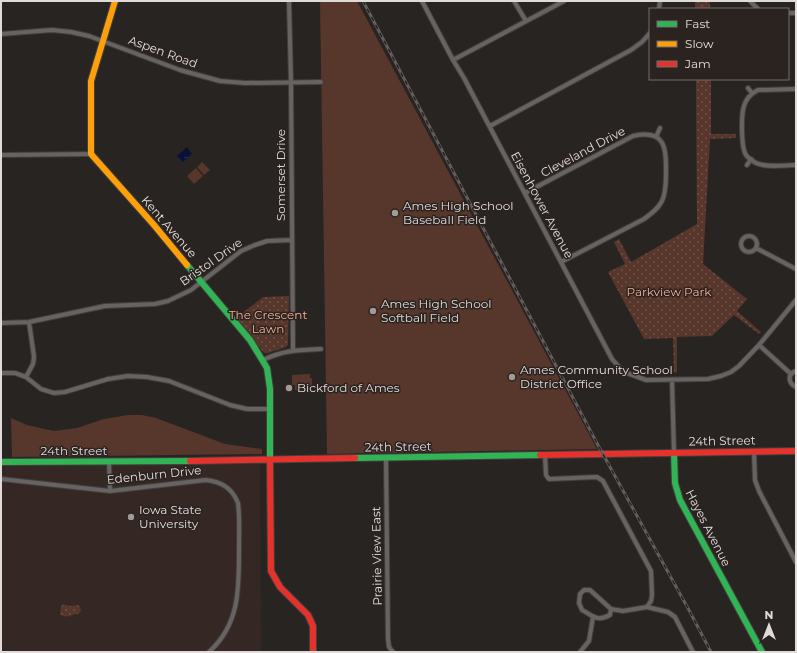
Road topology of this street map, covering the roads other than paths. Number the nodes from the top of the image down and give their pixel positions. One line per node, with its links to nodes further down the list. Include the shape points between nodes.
1 (115, 1): 11 (street)
2 (289, 1): 13 (street, Somerset Drive)
3 (422, 1): 12 (street, Eisenhower Avenue)
4 (514, 1): 8 (street)
5 (564, 1): 8 (street)
6 (750, 1): 7 (street)
7 (756, 8)
8 (526, 21): 12 (street)
9 (1, 34): 11 (street, Aspen Road, via 52,30)
10 (649, 34): 18 (street, via 631,50)
11 (103, 40): 13 (street, Aspen Road, via 180,70 220,81); 21 (street, via 91,81)
12 (453, 60): 18 (street, Eisenhower Avenue)
13 (291, 82): 14 (street, Aspen Road); 27 (street, Somerset Drive)
14 (321, 82)
15 (748, 88): 17 (street)
16 (796, 89): 17 (street, via 764,89)
17 (752, 93): 23 (street, via 742,115 743,148)
18 (490, 126): 26 (street, Eisenhower Avenue)
19 (660, 128): 20 (street)
20 (656, 137): 26 (street, Cleveland Drive, via 645,134 633,136); 29 (street, via 663,144 666,154 666,186 658,206 644,219)
21 (91, 154): 22 (street); 31 (street, Kent Avenue)
22 (1, 155)
23 (751, 159): 24 (street); 25 (street, via 765,165)
24 (747, 165)
25 (796, 165)
26 (525, 194): 29 (street, Eisenhower Avenue)
27 (291, 240): 31 (street, Bristol Drive, via 267,241 249,247); 37 (street, Somerset Drive)
28 (756, 248): 30 (street)
29 (561, 262): 43 (street, Eisenhower Avenue, via 612,359 619,367 646,380)
30 (796, 269)
31 (201, 281): 33 (street, Bristol Drive, via 191,290 168,301 105,306); 38 (street, Kent Avenue, via 250,340)
32 (796, 300): 35 (street, Eisenhower Avenue)
33 (30, 322): 34 (street, Bristol Drive); 42 (street, via 34,357)
34 (1, 323)
35 (759, 345): 41 (street); 43 (street, Eisenhower Avenue, via 731,372 708,379)
36 (321, 349): 37 (street)
37 (293, 350): 38 (street)
38 (263, 360): 45 (street, Kent Avenue, via 267,368 270,389)
39 (796, 371): 41 (street)
40 (1, 373): 42 (street, via 15,373)
41 (791, 374): 44 (street, via 790,382)
42 (26, 377): 45 (street, via 41,389 54,393 108,379 147,377 169,381 230,405)
43 (672, 380): 48 (street, Hayes Avenue)
44 (796, 387)
45 (269, 409): 51 (street, Kent Avenue)
46 (796, 451): 47 (street, 24th Street)
47 (754, 452): 48 (street, 24th Street); 56 (street, via 758,492)
48 (674, 453): 49 (street, 24th Street); 65 (street, Hayes Avenue, via 674,476 680,500)
49 (545, 455): 50 (street, 24th Street); 57 (street, via 546,475 549,479 597,477 603,481 651,572 652,595)
50 (386, 458): 51 (street, 24th Street); 62 (street, Prairie View East, via 388,639)
51 (270, 460): 53 (street, 24th Street); 61 (street, Kent Avenue, via 271,571 280,587 308,615 313,626)
52 (1, 462): 53 (street, 24th Street)
53 (109, 462): 55 (street)
54 (1, 479): 55 (street, Edenburn Drive)
55 (110, 491): 60 (street, Edenburn Drive, via 206,480 225,485 236,498 239,510 237,601 229,627)
56 (796, 562)
57 (647, 607): 58 (street, via 622,611); 64 (street, via 668,612 675,617)
58 (611, 609): 59 (street, via 610,615 604,618); 59 (street, via 590,590 584,590 580,594 579,603 582,610)
59 (593, 616): 63 (street, via 589,641)
60 (209, 652)
61 (313, 652)
62 (393, 652)
63 (580, 652)
64 (694, 652)
65 (762, 652)

